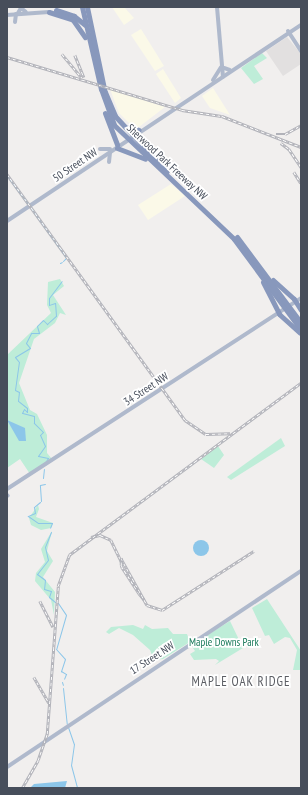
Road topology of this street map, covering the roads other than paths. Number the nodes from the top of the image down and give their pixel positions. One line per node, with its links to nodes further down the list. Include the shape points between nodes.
1 (82, 7): 14 (highway, Sherwood Park Freeway NW)
2 (87, 7): 11 (highway, Sherwood Park Freeway NW)
3 (217, 7): 12 (main road)
4 (49, 11): 5 (main road); 5 (main road, via 26,12 21,8); 11 (highway, via 69,13 82,22); 14 (highway, via 65,16 79,27)
5 (17, 13): 6 (main road); 7 (main road)
6 (7, 14)
7 (15, 22)
8 (301, 24): 9 (main road, 50 Street NW)
9 (290, 34): 10 (main road); 13 (main road, 50 Street NW); 15 (main road, 50 Street NW)
10 (301, 51)
11 (96, 52): 17 (highway, Sherwood Park Freeway NW)
12 (223, 66): 13 (main road); 15 (main road); 16 (main road)
13 (230, 70): 15 (main road, 50 Street NW)
14 (97, 74): 17 (highway, Sherwood Park Freeway NW)
15 (224, 76): 19 (main road, 50 Street NW)
16 (213, 80)
17 (103, 90): 18 (highway, via 112,111); 21 (highway, via 110,127); 25 (highway, Sherwood Park Freeway NW, via 117,130); 26 (highway, Sherwood Park Freeway NW, via 119,127)
18 (125, 125): 19 (highway); 20 (highway)
19 (140, 131): 20 (main road, 50 Street NW); 22 (highway)
20 (133, 136): 21 (main road, 50 Street NW); 22 (highway)
21 (121, 143): 23 (main road, 50 Street NW); 25 (highway)
22 (140, 143): 26 (highway)
23 (110, 151): 24 (main road, 50 Street NW); 24 (main road, via 100,149); 24 (main road, via 108,161)
24 (98, 159): 27 (main road, 50 Street NW)
25 (158, 168): 28 (highway, Sherwood Park Freeway NW, via 228,232)
26 (167, 172): 29 (highway, Sherwood Park Freeway NW, via 236,237)
27 (7, 220)
28 (250, 259): 30 (highway); 30 (highway, Sherwood Park Freeway NW)
29 (263, 269): 30 (highway); 30 (highway, Sherwood Park Freeway NW)
30 (289, 305): 31 (highway); 32 (highway); 33 (highway); 34 (highway); 35 (highway)
31 (300, 309)
32 (272, 317): 36 (main road, 34 Street NW)
33 (301, 323)
34 (301, 330)
35 (301, 334)
36 (23, 478): 37 (main road, 34 Street NW); 37 (main road, 34 Street NW)
37 (8, 487): 38 (main road)
38 (8, 495)
39 (301, 571): 40 (main road, 17 Street NW)
40 (7, 766)

